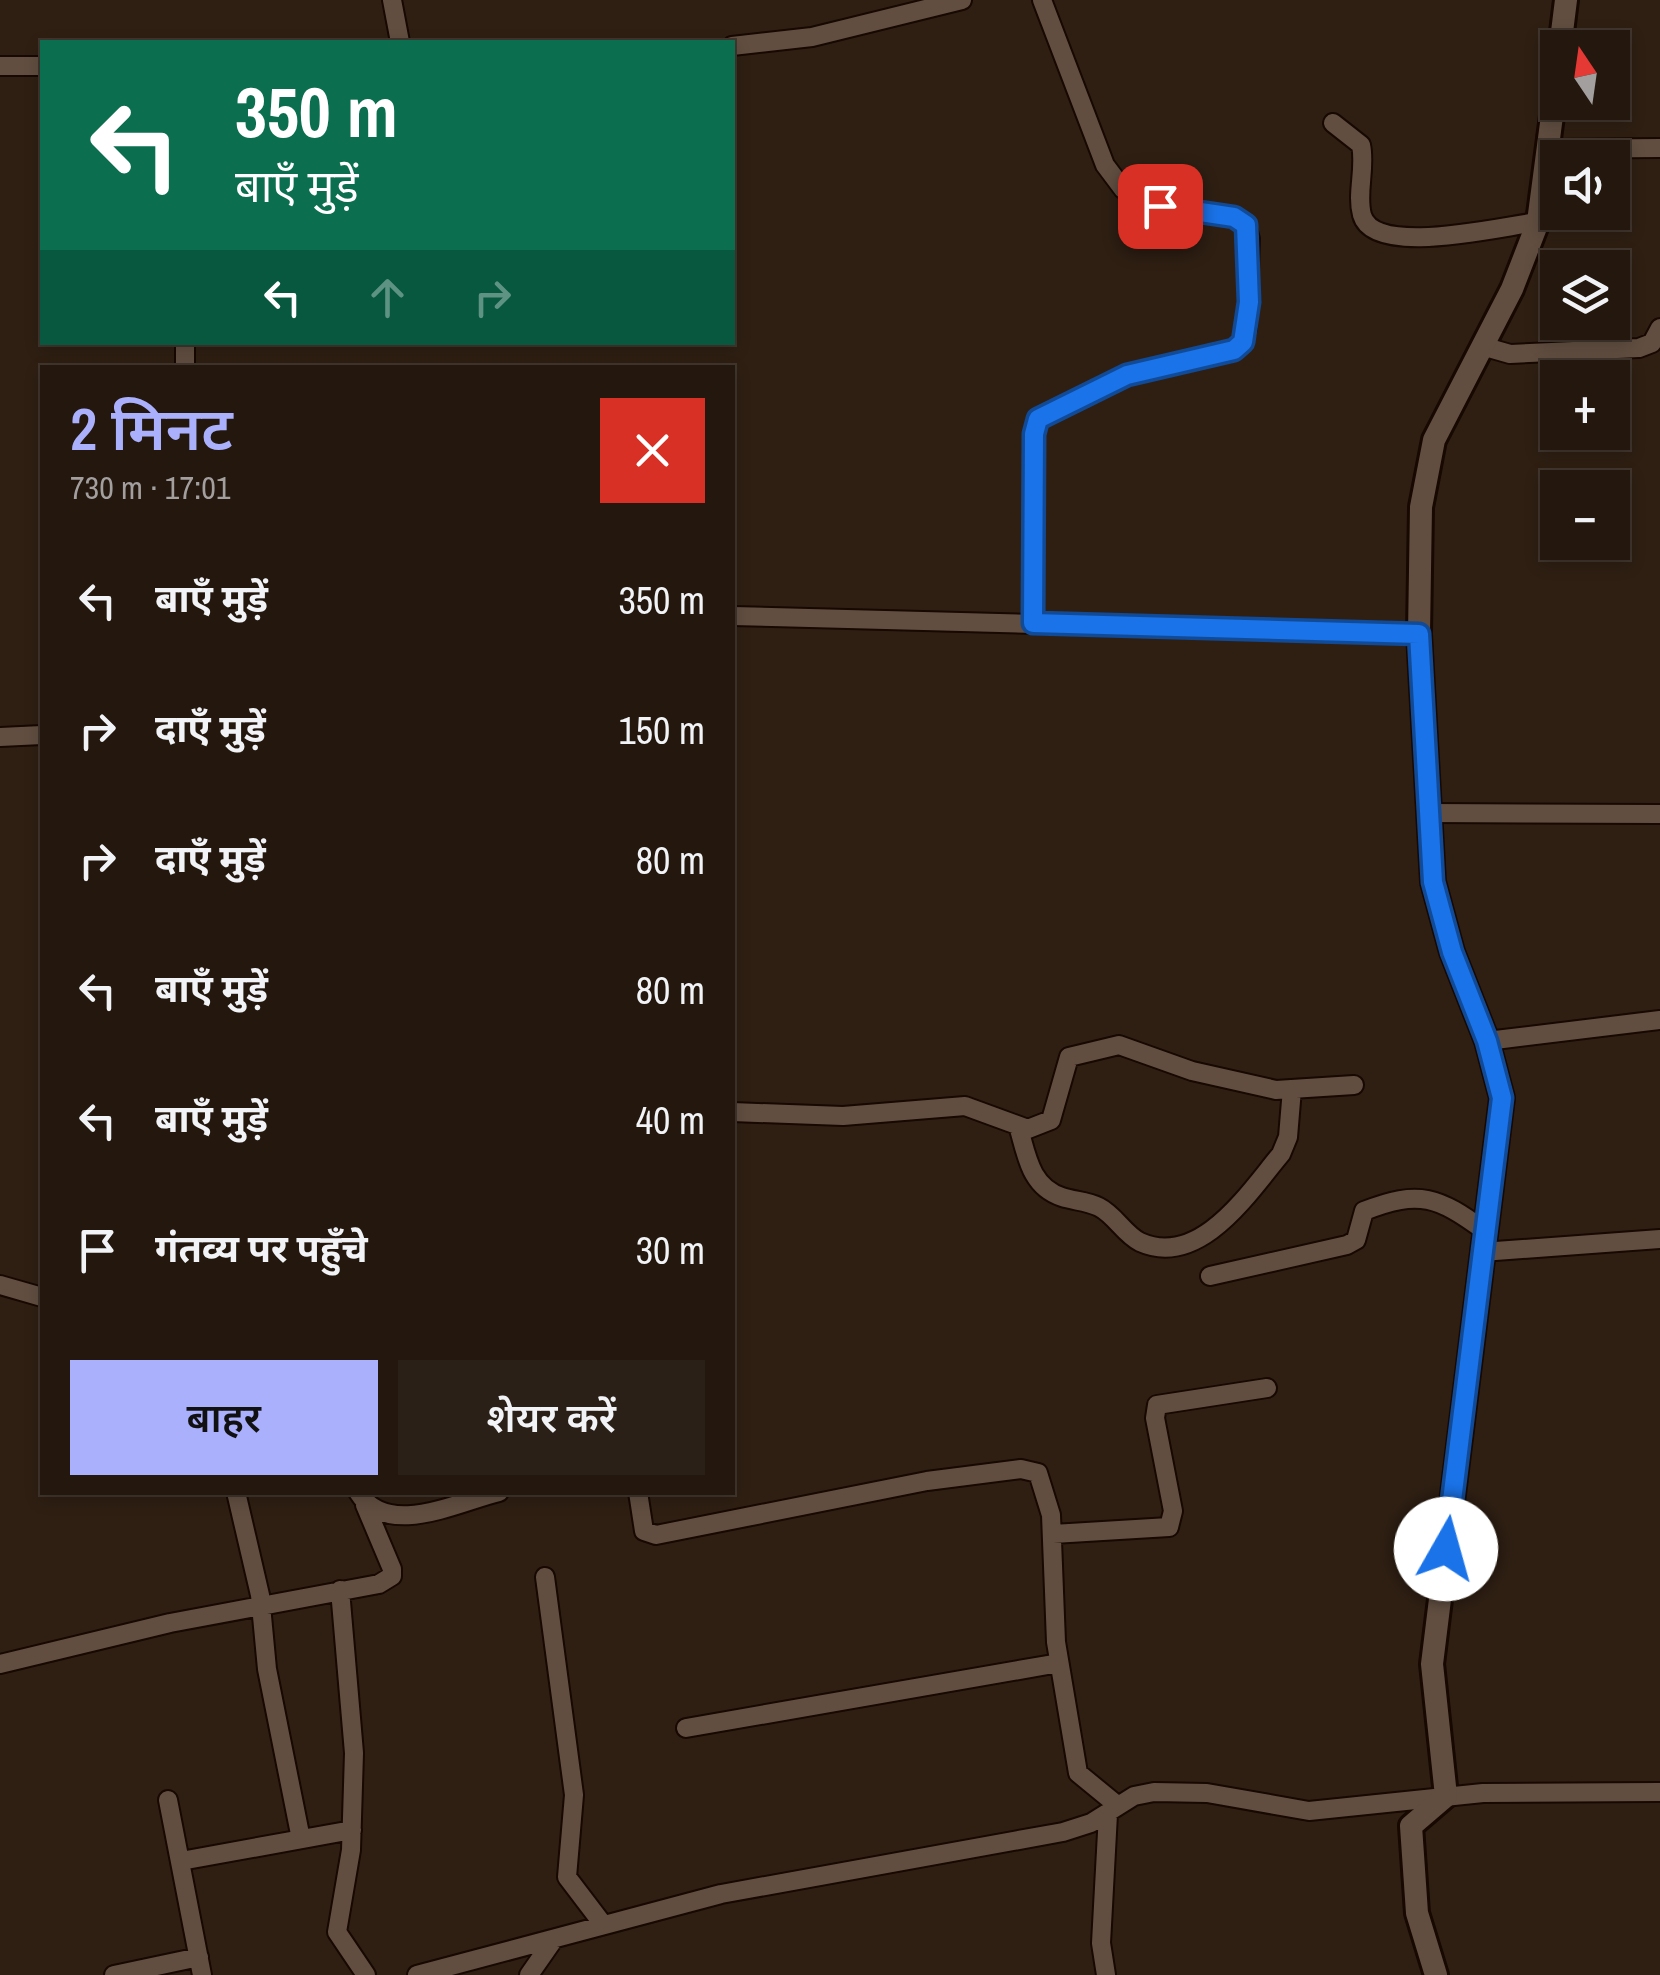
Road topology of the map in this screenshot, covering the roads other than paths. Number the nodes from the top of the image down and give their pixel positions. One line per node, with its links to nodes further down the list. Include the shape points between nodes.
1 (392, 0): 6 (street)
2 (962, 0): 7 (street, via 812,37)
3 (1042, 0): 18 (street, via 1105,166 1123,188 1142,203 1234,217 1250,238 1247,328 1234,350 1127,375 1038,419)
4 (1566, 0): 5 (street)
5 (1562, 30)
6 (400, 40)
7 (735, 46)
8 (0, 66): 9 (street)
9 (40, 66)
10 (1333, 124): 14 (street, via 1361,145 1361,212 1368,228 1382,236)
11 (1660, 148): 12 (street)
12 (1630, 149)
13 (1540, 208): 14 (street)
14 (1538, 222): 16 (street)
15 (1660, 328): 16 (street, via 1652,343 1639,348 1510,354)
16 (1482, 346): 19 (street, via 1434,440 1424,482)
17 (735, 616): 18 (street)
18 (1033, 623): 19 (street)
19 (1419, 634): 22 (street)
20 (40, 735): 21 (street)
21 (0, 737)
22 (1429, 812): 23 (street); 25 (street, via 1442,919)
23 (1660, 814)
24 (1660, 1020): 25 (street)
25 (1487, 1041): 31 (street, via 1502,1098)
26 (1354, 1085): 27 (street)
27 (1292, 1090): 29 (street, via 1216,1078 1129,1047 1099,1048 1078,1052 1064,1064 1051,1120); 29 (street, via 1281,1154 1206,1235 1182,1244 1140,1242 1101,1208 1048,1192 1030,1166)
28 (735, 1112): 29 (street, via 843,1116 965,1106)
29 (1019, 1129)
30 (1660, 1239): 31 (street)
31 (1484, 1241): 32 (street, via 1446,1203 1404,1198 1364,1211 1356,1240 1347,1244); 48 (street, via 1432,1664)
32 (1210, 1276)
33 (0, 1284): 34 (street)
34 (40, 1296)
35 (1267, 1388): 40 (street, via 1157,1406 1174,1511 1169,1527)
36 (237, 1495): 43 (street)
37 (488, 1495): 39 (street, via 403,1516 378,1514)
38 (638, 1495): 40 (street, via 644,1530 656,1535 1021,1469 1044,1479)
39 (361, 1499): 42 (street, via 392,1576)
40 (1052, 1534): 44 (street)
41 (545, 1577): 54 (street, via 574,1795 567,1877)
42 (340, 1590): 43 (street); 51 (street, via 353,1712)
43 (260, 1604): 45 (street); 52 (street)
44 (1059, 1663): 46 (street); 50 (street, via 1078,1773)
45 (0, 1664)
46 (686, 1728)
47 (1660, 1792): 48 (street)
48 (1446, 1796): 50 (street, via 1309,1810 1154,1792); 62 (street, via 1411,1826 1417,1913)
49 (168, 1800): 53 (street)
50 (1113, 1810): 54 (street, via 1063,1832 780,1882); 61 (street, via 1101,1943)
51 (352, 1830): 52 (street); 58 (street, via 337,1932)
52 (301, 1839): 53 (street)
53 (181, 1861): 56 (street)
54 (602, 1923): 55 (street)
55 (554, 1939): 59 (street); 60 (street)
56 (200, 1966): 57 (street)
57 (114, 1974)
58 (366, 1975)
59 (417, 1975)
60 (529, 1975)
61 (1106, 1975)
62 (1436, 1975)

